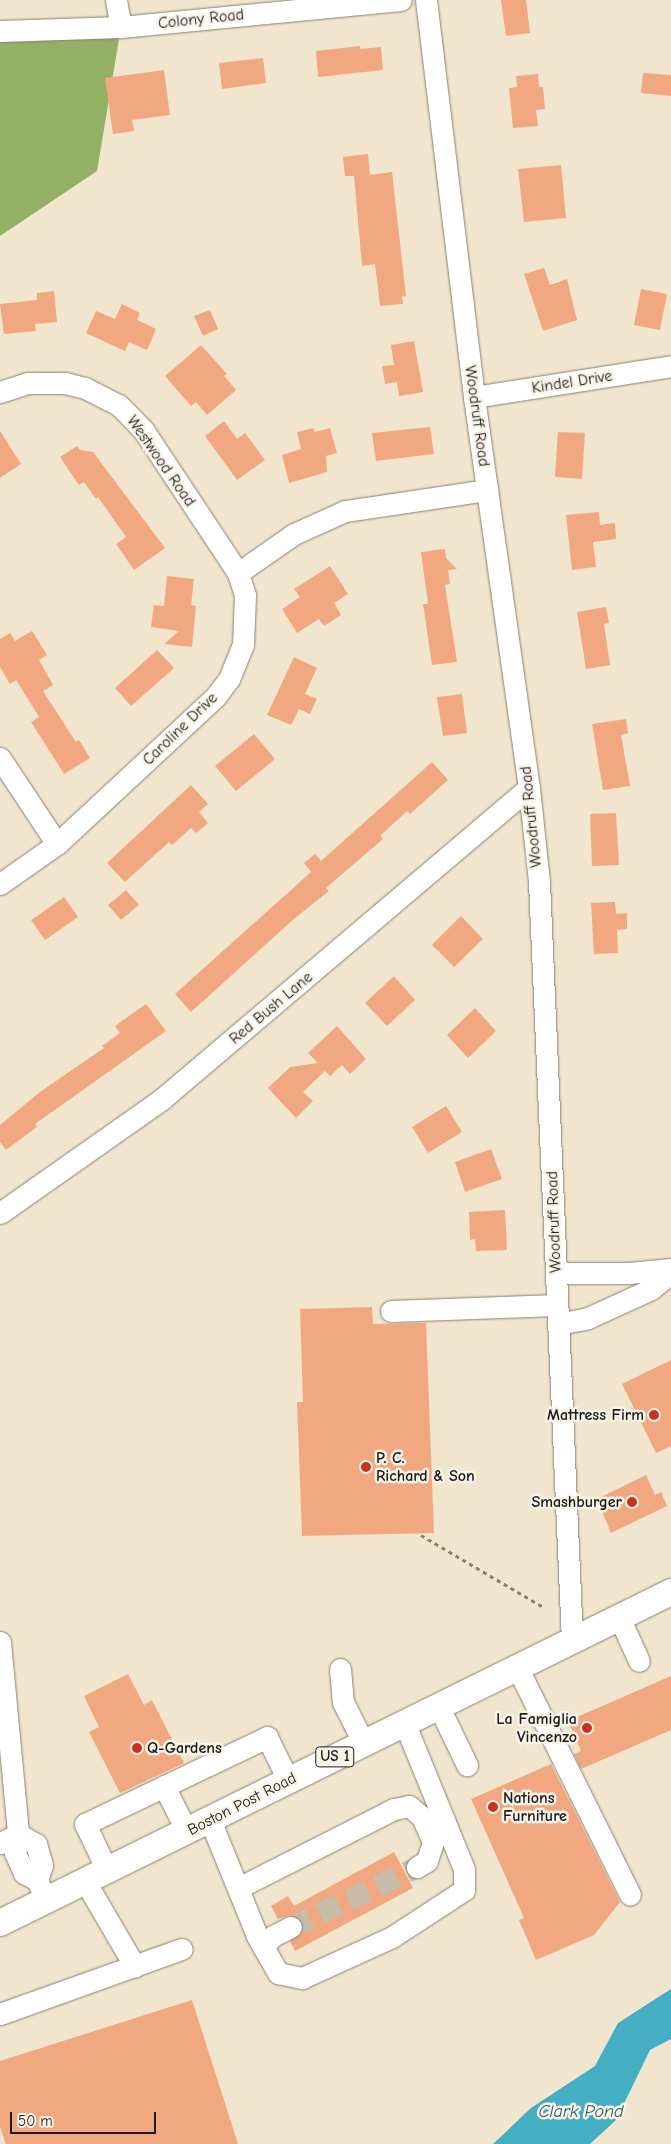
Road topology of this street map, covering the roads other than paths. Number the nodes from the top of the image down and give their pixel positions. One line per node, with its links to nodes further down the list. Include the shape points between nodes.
1 (116, 0): 4 (street)
2 (401, 0): 4 (street, Colony Road)
3 (426, 0): 8 (street, Woodruff Road)
4 (120, 27): 5 (street, Colony Road)
5 (0, 31)
6 (671, 366): 8 (street, Kindel Drive)
7 (0, 392): 10 (street, Westwood Road, via 28,383 65,383 93,391 119,405 144,431)
8 (474, 398): 9 (street, Woodruff Road)
9 (487, 490): 10 (street, via 346,511 294,534); 12 (street, Woodruff Road)
10 (238, 573): 13 (street, Caroline Drive, via 245,595 246,628 238,660 229,679 216,696)
11 (0, 758): 13 (street)
12 (529, 788): 15 (street, Red Bush Lane, via 162,1100); 17 (street, Woodruff Road, via 547,1014)
13 (57, 844): 14 (street, Caroline Drive)
14 (0, 884)
15 (0, 1212)
16 (671, 1271): 17 (street); 19 (street, via 651,1289 588,1318)
17 (556, 1273): 19 (street, Woodruff Road)
18 (391, 1311): 19 (street)
19 (557, 1314): 22 (street, Woodruff Road)
20 (671, 1592): 21 (main road, Boston Post Road / US 1)
21 (619, 1617): 22 (main road, Boston Post Road / US 1); 24 (street)
22 (572, 1640): 25 (main road, Boston Post Road / US 1)
23 (0, 1642): 27 (street)
24 (639, 1661)
25 (517, 1667): 28 (main road, Boston Post Road / US 1); 41 (street)
26 (340, 1670): 30 (street, via 343,1702)
27 (4, 1704): 36 (street)
28 (438, 1705): 29 (main road, Boston Post Road / US 1); 31 (street)
29 (404, 1722): 30 (main road, Boston Post Road / US 1); 44 (street, via 464,1868 464,1890 392,1937 302,1978 278,1973)
30 (363, 1742): 32 (main road, Boston Post Road / US 1)
31 (467, 1765)
32 (288, 1782): 33 (street, via 267,1737); 34 (main road, Boston Post Road / US 1)
33 (164, 1786): 35 (street); 38 (street, via 85,1824)
34 (210, 1820): 35 (main road, Boston Post Road / US 1); 39 (street)
35 (187, 1832): 38 (main road, Boston Post Road / US 1)
36 (9, 1838): 40 (street, via 36,1844 42,1865)
37 (417, 1867): 39 (street, via 427,1861 433,1842 422,1817 408,1806 394,1809)
38 (96, 1875): 40 (main road, Boston Post Road / US 1); 46 (street, via 108,1924)
39 (238, 1888): 44 (street)
40 (42, 1890): 42 (main road, Boston Post Road / US 1)
41 (630, 1895)
42 (0, 1922)
43 (291, 1926): 44 (street)
44 (263, 1946)
45 (182, 1949): 46 (street)
46 (135, 1967): 47 (street)
47 (0, 2014)

